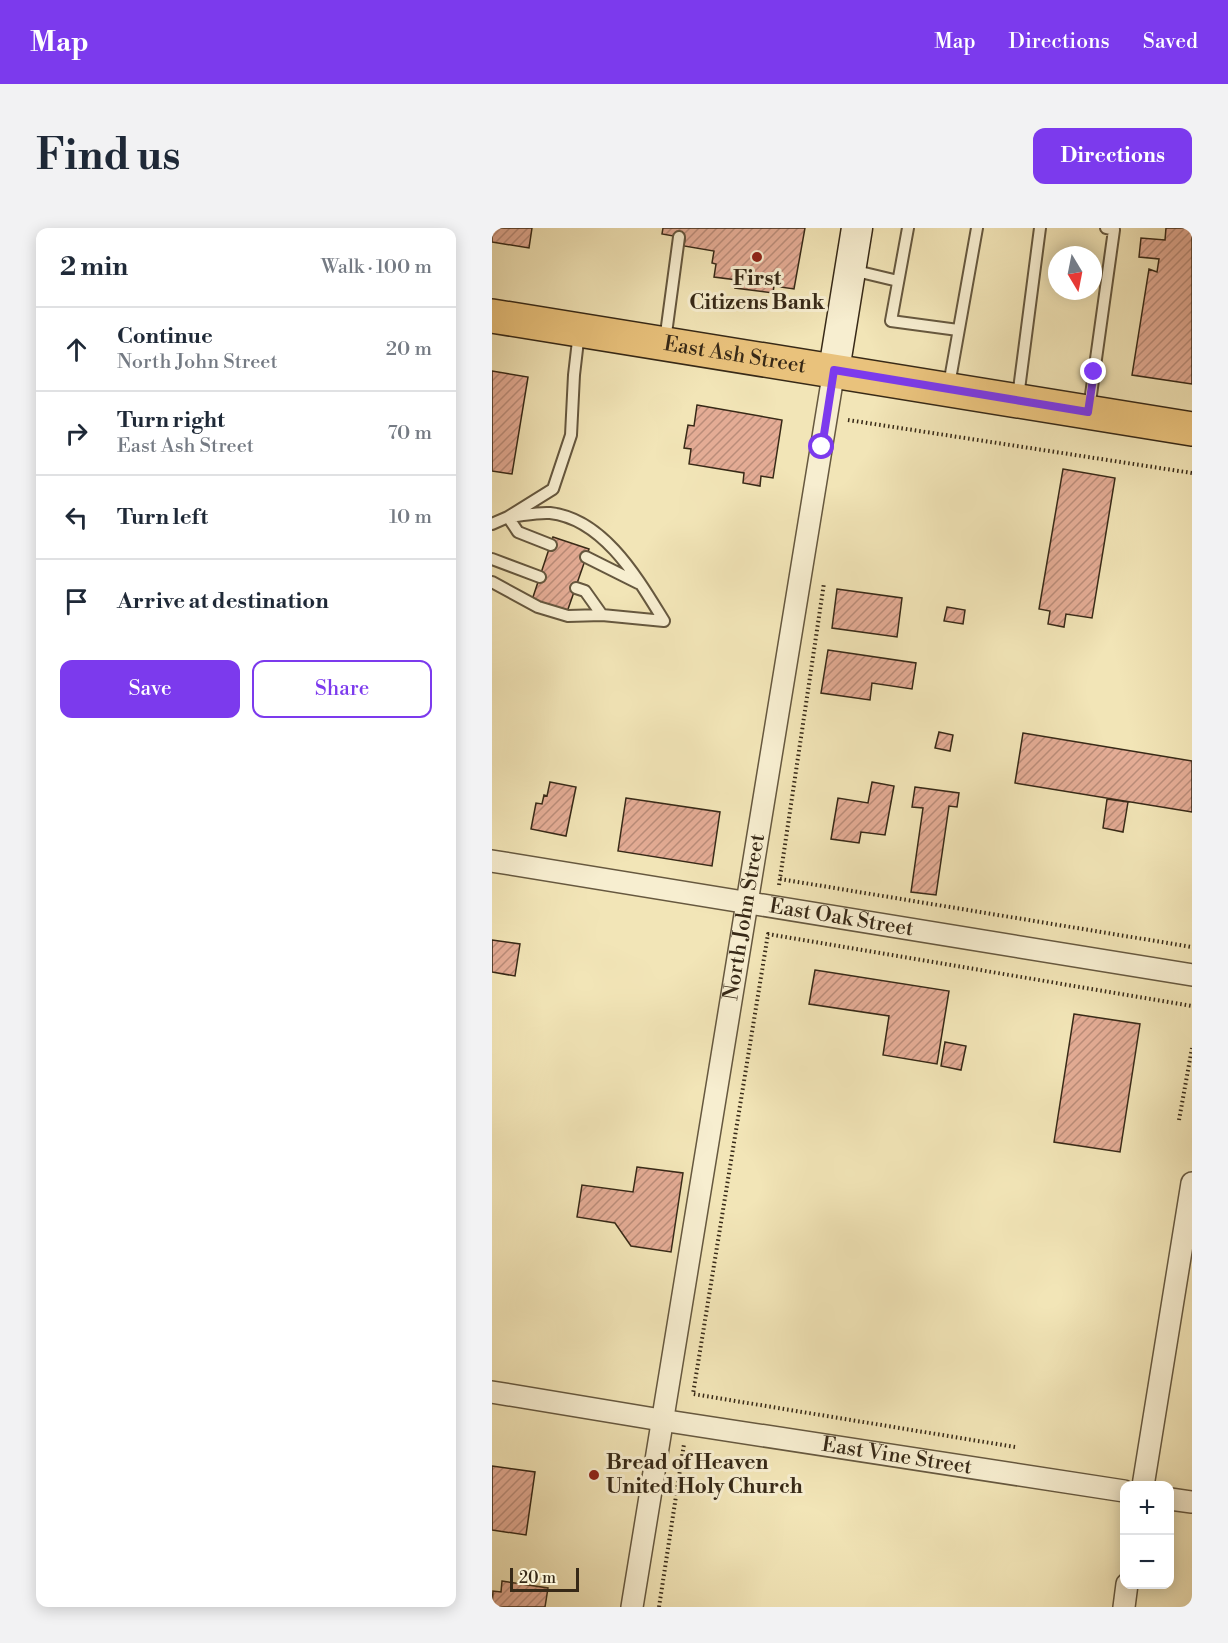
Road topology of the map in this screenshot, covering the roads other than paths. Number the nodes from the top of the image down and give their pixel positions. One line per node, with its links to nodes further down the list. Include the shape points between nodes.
1 (857, 228): 7 (street, North John Street)
2 (908, 228): 8 (lane)
3 (977, 228): 11 (lane)
4 (1040, 228): 15 (lane)
5 (1106, 228): 16 (lane, via 1114,230)
6 (679, 237): 12 (lane)
7 (850, 269): 8 (lane); 13 (street, North John Street)
8 (898, 281): 11 (lane, via 891,321)
9 (492, 316): 10 (main road, East Ash Street)
10 (579, 330): 12 (main road, East Ash Street); 18 (lane, via 571,435 553,489)
11 (958, 330): 14 (lane)
12 (664, 343): 13 (main road, East Ash Street)
13 (834, 370): 14 (main road, East Ash Street); 29 (street, North John Street)
14 (948, 389): 15 (main road, East Ash Street)
15 (1017, 400): 16 (main road, East Ash Street)
16 (1088, 412): 17 (main road, East Ash Street)
17 (1192, 429)
18 (508, 517): 19 (lane); 20 (lane, via 518,532); 25 (lane, via 549,513 575,520 609,545)
19 (492, 524)
20 (551, 545)
21 (586, 557): 25 (lane)
22 (492, 560): 23 (lane)
23 (540, 577)
24 (492, 582): 27 (lane, via 538,607 568,616)
25 (641, 584): 27 (lane, via 664,621)
26 (576, 588): 27 (lane, via 585,591)
27 (602, 615)
28 (492, 861): 29 (street, East Oak Street)
29 (747, 902): 30 (street, East Oak Street); 33 (street, North John Street)
30 (1192, 975)
31 (1192, 1183): 34 (street)
32 (492, 1392): 33 (street, East Vine Street)
33 (661, 1420): 35 (street, East Vine Street); 39 (street, North John Street)
34 (1144, 1481)
35 (1120, 1490)
36 (1174, 1500): 37 (street)
37 (1192, 1503)
38 (1126, 1589): 40 (street)
39 (632, 1607)
40 (1124, 1607)

